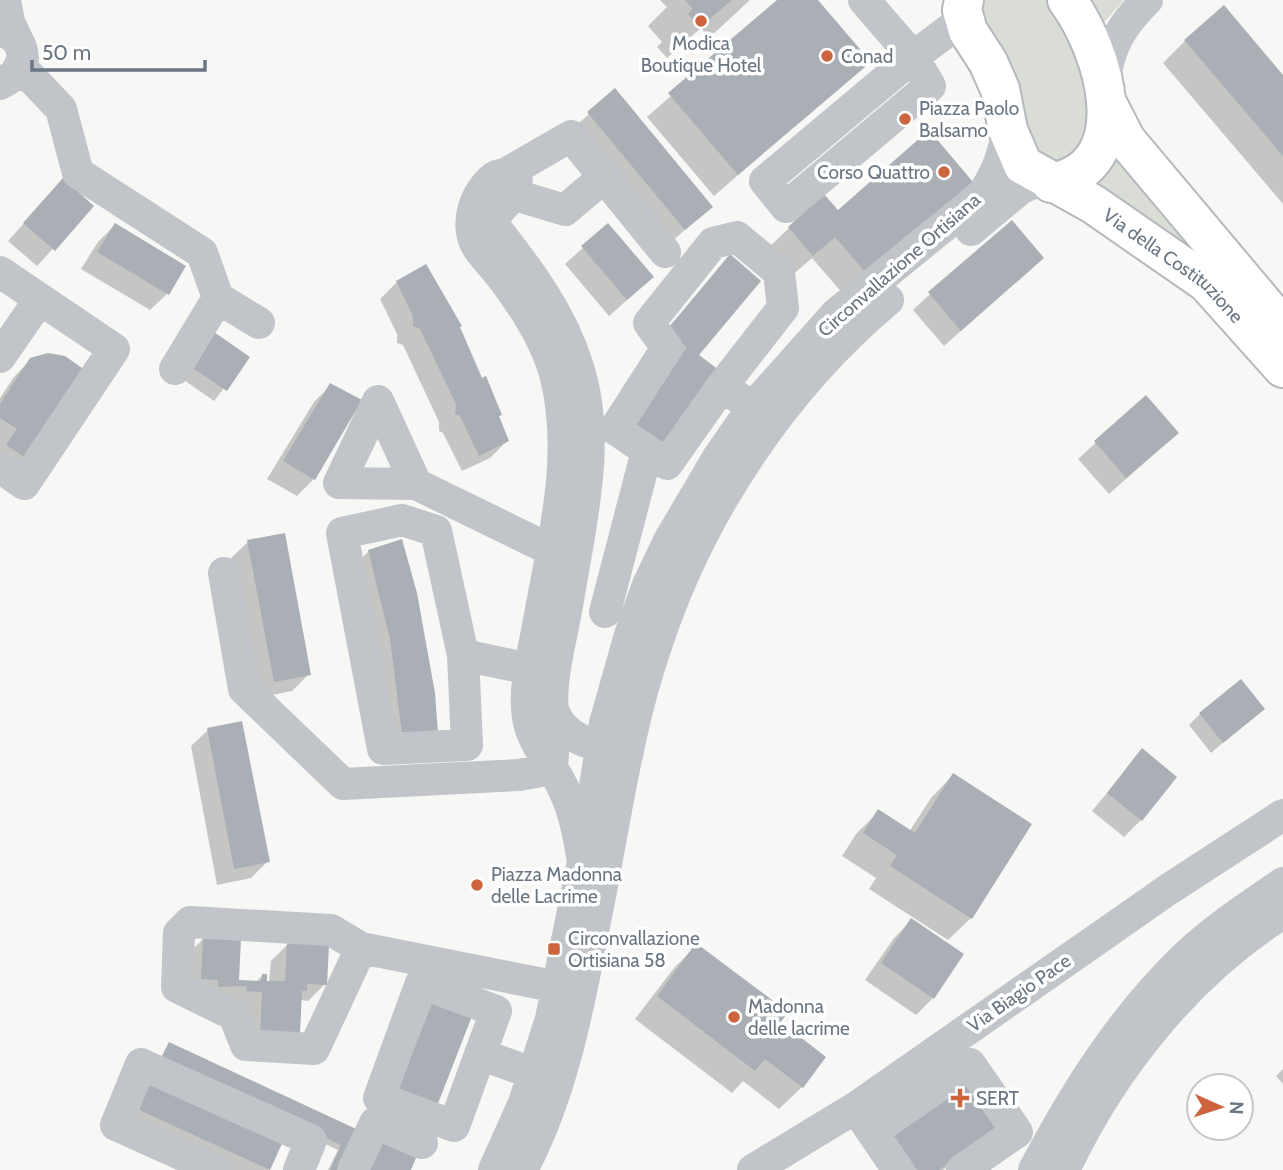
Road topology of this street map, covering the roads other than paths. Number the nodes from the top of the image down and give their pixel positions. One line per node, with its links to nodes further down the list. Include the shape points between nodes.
1 (5, 0): 7 (street)
2 (864, 0): 6 (street)
3 (1067, 0): 8 (main road, via 1092,45)
4 (1147, 0): 8 (street, via 1111,45)
5 (960, 13): 6 (street); 9 (main road, Via della Costituzione, via 1000,89)
6 (913, 57): 6 (street, via 930,86 786,207 765,181)
7 (8, 64): 15 (street, via 61,109 78,173 202,253)
8 (1105, 92): 11 (main road, via 1104,139 1095,156 1068,179); 18 (main road, Via della Costituzione, via 1126,140)
9 (1008, 130): 11 (main road, Via della Costituzione, via 1023,165); 23 (street, Circonvallazione Ortisiana, via 995,177 982,195 836,314)
10 (604, 177): 12 (street, via 565,210); 12 (street, via 571,136); 13 (street)
11 (1047, 180): 20 (main road, Via della Costituzione, via 1093,204 1207,283); 23 (street, Circonvallazione Ortisiana, via 1020,189 855,327)
12 (511, 184): 24 (street, via 497,209 483,218 540,287 568,341 584,391)
13 (665, 252)
14 (0, 272): 16 (street)
15 (219, 298): 17 (street); 21 (street)
16 (40, 299): 19 (street); 26 (street, via 114,349 24,484)
17 (259, 323)
18 (1283, 327)
19 (0, 357)
20 (1283, 368)
21 (176, 369)
22 (722, 386): 23 (street); 25 (street, via 667,464); 25 (street, via 783,308 779,272 737,237 713,243 649,324 667,348 615,429)
23 (763, 415): 33 (street, Circonvallazione Ortisiana, via 713,466 648,585)
24 (575, 439): 28 (street, via 563,477); 33 (street, via 587,480 552,702 557,722)
25 (647, 451): 30 (street)
26 (0, 467)
27 (416, 484): 28 (street)
28 (551, 550): 32 (street)
29 (224, 573): 34 (street, via 244,689 343,784)
30 (605, 612)
31 (463, 655): 31 (street, via 436,531 402,520 342,533 383,748 467,745); 32 (street)
32 (530, 669): 34 (street, via 528,726)
33 (602, 740): 34 (street, via 558,744 553,752); 35 (street, Circonvallazione Ortisiana)
34 (555, 773): 35 (street, via 565,782); 37 (street, via 574,816)
35 (606, 792): 37 (street, Circonvallazione Ortisiana); 50 (street, Circonvallazione Ortisiana, via 581,993 563,1067)
36 (1283, 815): 44 (street, Via Biagio Pace, via 1169,889)
37 (583, 862): 41 (street, Circonvallazione Ortisiana)
38 (1283, 883): 54 (street, via 1186,955 1151,991 1090,1071)
39 (1283, 912): 55 (street, via 1224,956 1178,999 1100,1102)
40 (361, 948): 40 (street, via 331,930 190,922 179,933 177,987 234,1015 246,1045 314,1049); 41 (street)
41 (558, 988): 43 (street, Circonvallazione Ortisiana)
42 (480, 1054): 42 (street, via 496,1011 421,983 379,1098 454,1126); 43 (street)
43 (535, 1074): 49 (street, Circonvallazione Ortisiana)
44 (863, 1120): 51 (street, Via Biagio Pace); 52 (street); 53 (street, via 970,1064 1017,1132)
45 (422, 1143): 48 (street, via 375,1123)
46 (216, 1170): 47 (street, via 116,1125 141,1064 311,1140)
47 (299, 1170)
48 (353, 1170)
49 (494, 1170)
50 (522, 1170)
51 (753, 1170)
52 (898, 1170)
53 (962, 1170)
54 (1034, 1170)
55 (1063, 1170)

